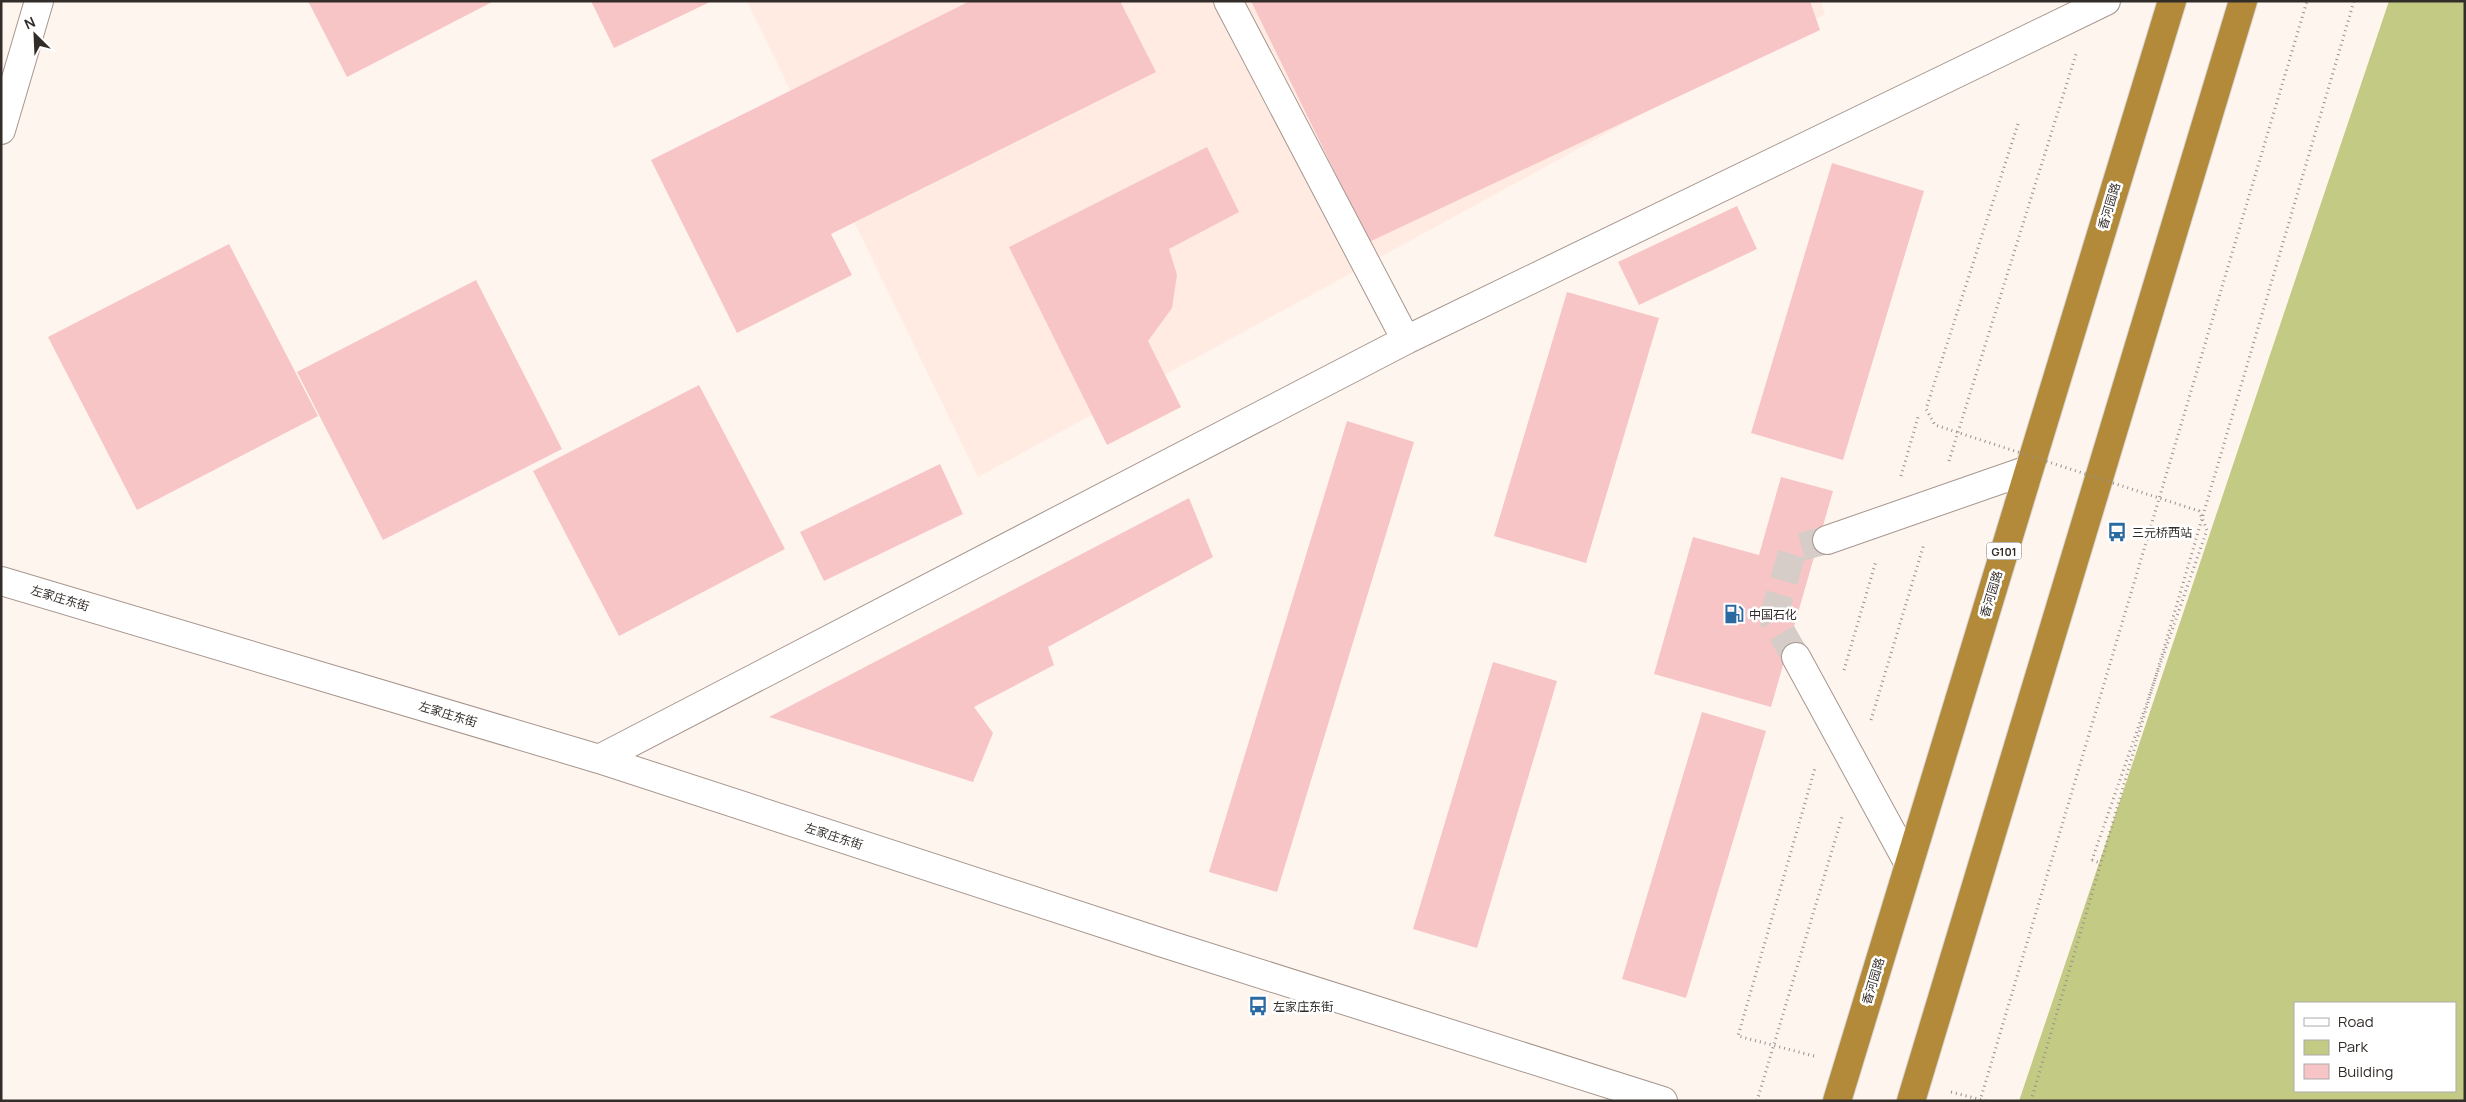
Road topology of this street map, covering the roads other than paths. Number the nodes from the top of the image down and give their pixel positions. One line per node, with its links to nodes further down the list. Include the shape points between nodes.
1 (39, 1): 6 (street)
2 (1228, 1): 7 (street)
3 (2172, 1): 8 (highway, 香河园路 / G101)
4 (2243, 1): 14 (highway)
5 (2098, 5): 7 (street)
6 (1, 130)
7 (1406, 340): 12 (street)
8 (2028, 470): 9 (street); 13 (highway, 香河园路 / G101)
9 (1827, 540)
10 (1, 580): 12 (street, 左家庄东街)
11 (1796, 657): 13 (street)
12 (599, 759): 15 (street, 左家庄东街, via 1163,943)
13 (1909, 864): 16 (highway, 香河园路 / G101)
14 (1914, 1092)
15 (1664, 1101)
16 (1837, 1101)

